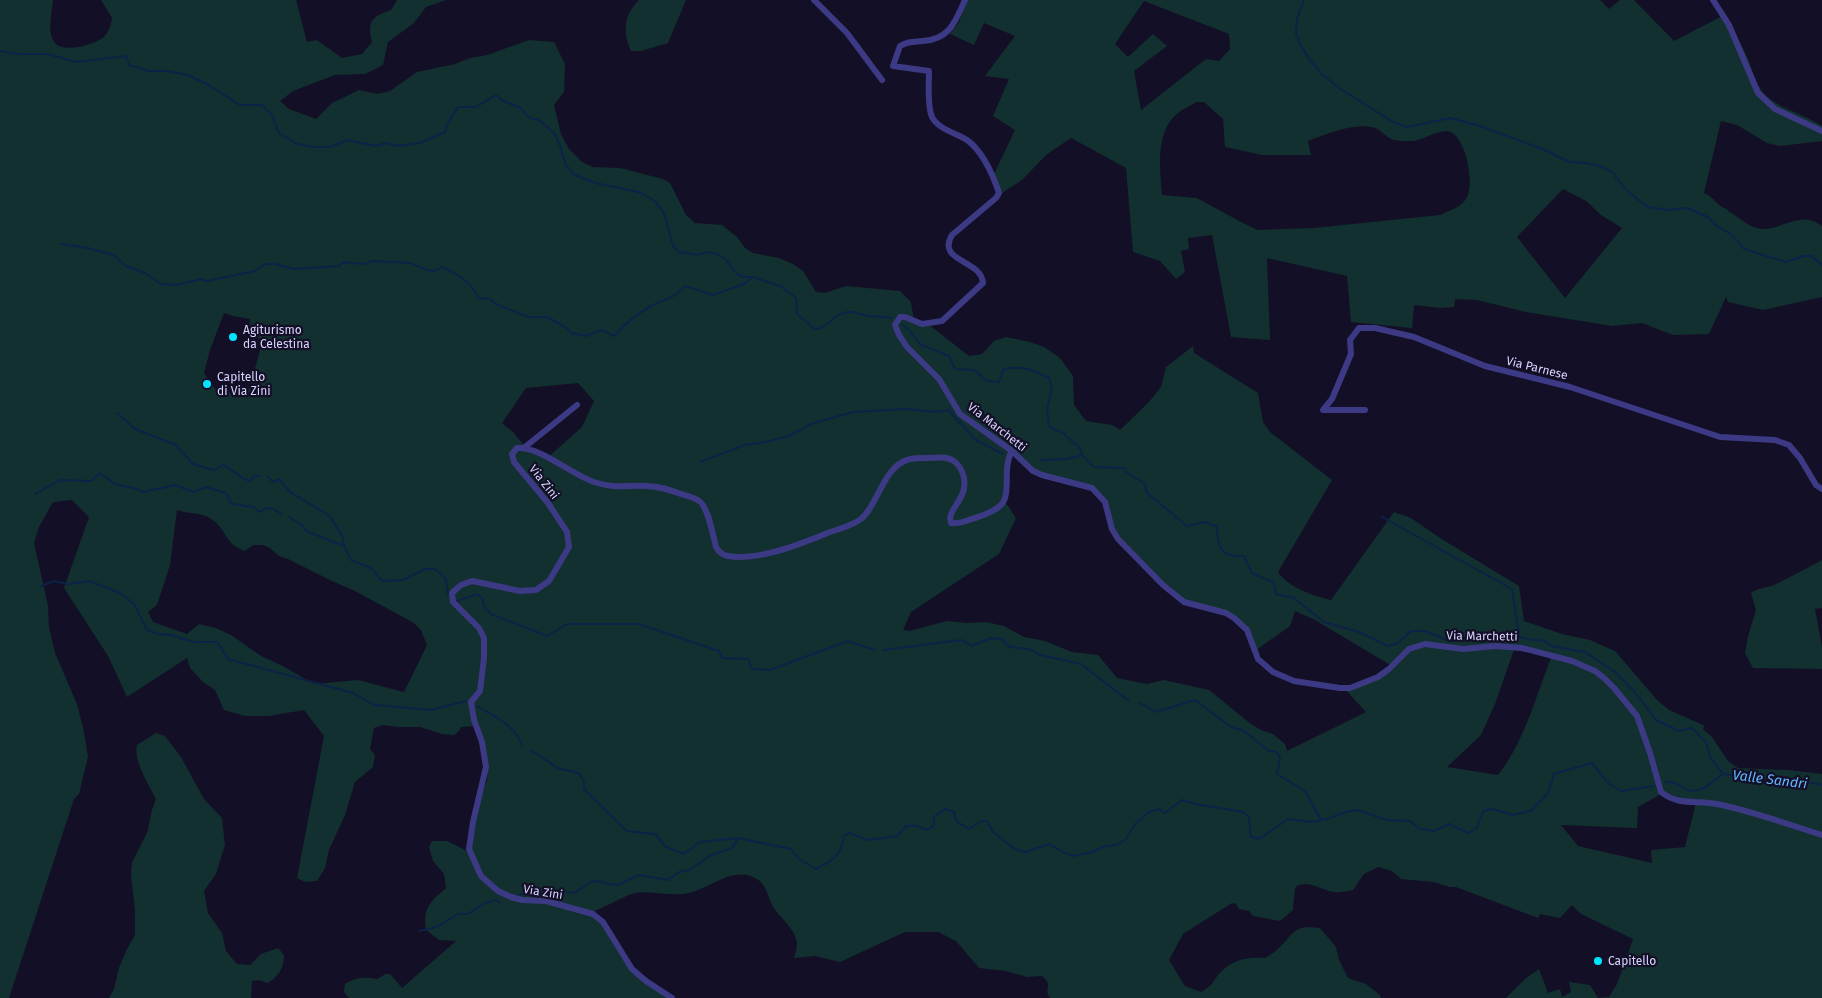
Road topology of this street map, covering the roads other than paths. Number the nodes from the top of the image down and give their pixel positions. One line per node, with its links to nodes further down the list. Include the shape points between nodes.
1 (814, 0): 4 (street, via 847,34)
2 (965, 0): 9 (street, Via Marchetti, via 946,34 932,40 909,40 900,46 893,66 929,71 933,119 976,148 998,193 948,242 951,253 979,271 983,283 942,321 922,324 900,317 895,325 908,347 939,379 960,414)
3 (1713, 0): 5 (street, via 1729,25 1758,92 1775,109)
4 (882, 80)
5 (1822, 131)
6 (577, 405): 8 (street)
7 (1365, 410): 10 (street, Via Parnese, via 1323,410 1332,399 1351,354 1350,340 1359,328 1364,327 1414,337 1485,366 1570,387 1720,437 1775,440 1789,445)
8 (525, 447): 9 (street, Via Zini, via 593,482 623,488 650,486 697,500 704,505 716,547 726,556 788,548 858,521 897,466 914,458 948,458 958,464 965,490 951,513 951,523 992,512 1004,502 1008,456); 12 (street, Via Zini, via 512,454 514,462 567,532 569,546 549,581 536,590 520,591 472,581 452,593 453,602 479,628 484,638 480,691 471,702 486,767 469,849 482,876 498,891 522,900 546,901 593,914 603,922 632,969)
9 (1012, 451): 11 (street, Via Marchetti, via 1033,471 1092,488 1105,502 1118,539 1162,585 1184,602 1234,618 1247,630 1258,659 1282,677 1350,688 1378,677 1409,649 1425,644 1463,649 1522,648 1572,661 1604,678 1629,705 1642,728 1661,792 1668,798 1715,804)
10 (1822, 489)
11 (1822, 835)
12 (672, 998)

